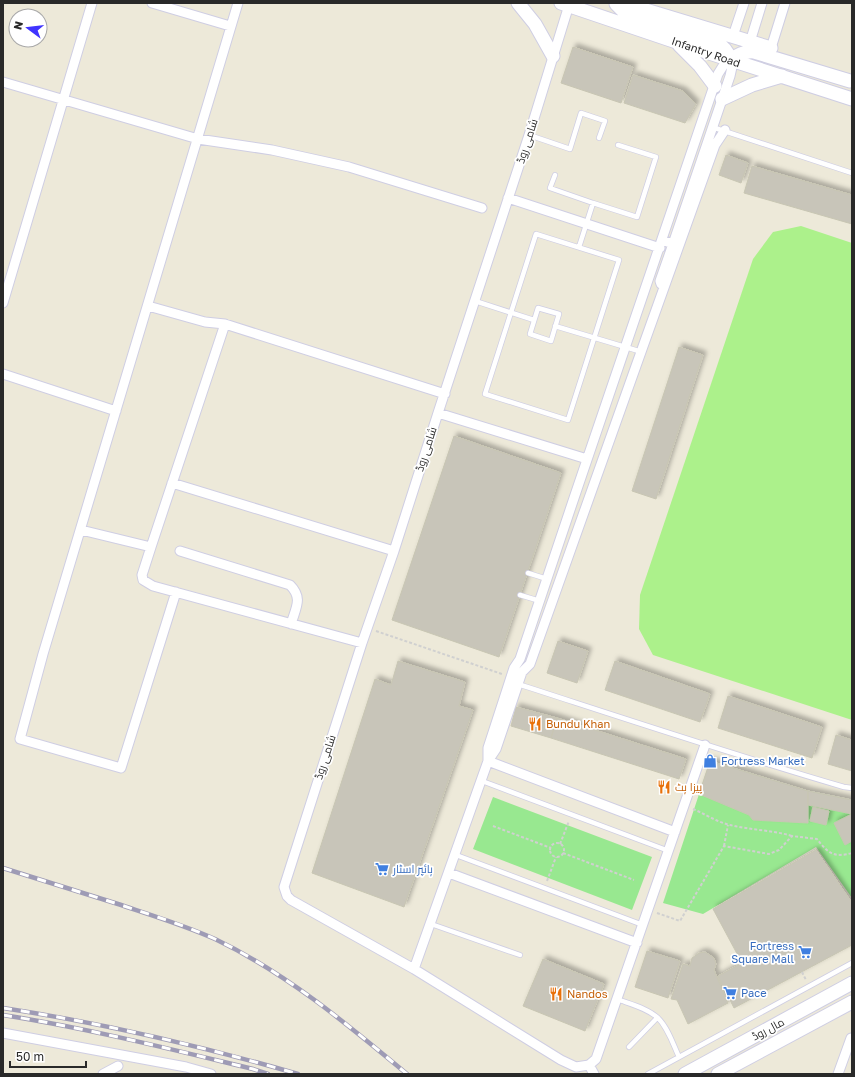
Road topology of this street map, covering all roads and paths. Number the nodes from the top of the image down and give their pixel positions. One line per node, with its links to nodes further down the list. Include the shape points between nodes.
1 (92, 3): 23 (street)
2 (152, 3): 10 (street)
3 (238, 3): 10 (street)
4 (518, 3): 15 (main road, via 535,24)
5 (744, 3): 11 (street)
6 (762, 3): 13 (street)
7 (785, 3): 14 (street)
8 (565, 4): 12 (main road, Infantry Road); 15 (street, شامی روڈ)
9 (614, 4): 11 (main road, Infantry Road, via 628,4); 16 (main road, via 624,12 716,42 726,49)
10 (230, 26): 28 (street)
11 (733, 36): 13 (main road, Infantry Road)
12 (674, 40): 16 (main road, Infantry Road); 20 (main road, via 700,66)
13 (750, 42): 14 (main road, Infantry Road)
14 (771, 48): 18 (main road, Infantry Road, via 794,55)
15 (553, 56): 26 (street, شامی روڈ)
16 (731, 60): 17 (main road, Infantry Road); 18 (main road, via 738,54 754,52); 20 (street, via 721,70); 22 (street, via 731,72)
17 (782, 76): 21 (main road, Infantry Road); 22 (main road, via 752,85)
18 (851, 81)
19 (3, 82): 23 (street)
20 (715, 86): 36 (street)
21 (852, 98)
22 (722, 99): 24 (street)
23 (64, 100): 28 (street); 41 (street)
24 (712, 127): 25 (lane); 37 (street)
25 (725, 130): 30 (lane); 39 (street, via 715,145)
26 (529, 136): 27 (lane, via 570,149 581,113 605,121); 32 (street, شامی روڈ)
27 (599, 138)
28 (198, 139): 34 (street, via 272,150 349,167); 42 (street)
29 (618, 145): 33 (lane, via 656,157 637,217)
30 (852, 173)
31 (555, 175): 33 (lane, via 550,188)
32 (508, 198): 35 (street); 40 (street, شامی روڈ)
33 (593, 203): 35 (lane)
34 (482, 208)
35 (586, 223): 36 (street); 38 (lane)
36 (661, 244): 37 (street); 48 (street)
37 (673, 244): 39 (street, via 660,281)
38 (579, 247): 43 (lane, via 536,234); 47 (lane, via 619,260)
39 (662, 296): 49 (street)
40 (474, 301): 43 (lane); 51 (street, شامی روڈ)
41 (3, 303)
42 (148, 306): 45 (street, via 205,322); 52 (street)
43 (511, 312): 44 (lane); 47 (lane, via 485,394 568,420)
44 (534, 320): 46 (lane, via 538,308 559,314); 46 (lane, via 530,334 551,341)
45 (225, 324): 51 (street); 55 (street)
46 (555, 326): 47 (lane)
47 (594, 338): 48 (lane)
48 (625, 348): 49 (lane); 54 (street)
49 (642, 352): 57 (street)
50 (3, 374): 52 (street)
51 (444, 394): 53 (street, شامی روڈ)
52 (116, 411): 58 (street)
53 (438, 412): 54 (street); 60 (street, شامی روڈ)
54 (587, 460): 56 (street)
55 (172, 483): 59 (street); 60 (street)
56 (574, 498): 57 (street); 63 (street)
57 (586, 502): 71 (street, via 530,664 522,672)
58 (81, 530): 59 (street); 64 (street, via 20,739 121,768)
59 (151, 547): 64 (street, via 142,575 143,580 153,586)
60 (394, 550): 68 (street, شامی روڈ)
61 (180, 551): 67 (street, via 290,585 297,592 298,598)
62 (528, 573): 63 (lane)
63 (547, 579): 66 (street)
64 (176, 592): 67 (street)
65 (520, 595): 66 (lane)
66 (540, 601): 70 (street, via 520,659)
67 (291, 624): 69 (street)
68 (367, 628): 69 (street, شامی روڈ); 70 (path)
69 (362, 643): 99 (street, شامی روڈ, via 284,887 291,900)
70 (511, 676): 73 (street, via 488,748)
71 (518, 684): 72 (lane); 73 (street, via 496,749)
72 (705, 745): 75 (lane); 76 (street)
73 (488, 762): 74 (street); 80 (street)
74 (482, 781): 77 (lane); 88 (street)
75 (852, 788)
76 (685, 805): 78 (path); 80 (street)
77 (571, 815): 82 (path); 85 (lane)
78 (728, 825): 81 (path); 83 (path)
79 (493, 826): 84 (path)
80 (675, 832): 85 (street)
81 (792, 836): 83 (path, via 779,850 770,854); 87 (path, via 817,839 826,852 834,855)
82 (560, 844): 84 (path, via 555,844); 86 (path)
83 (724, 846): 93 (path, via 680,920)
84 (551, 848): 89 (path, via 551,854)
85 (669, 851): 93 (street)
86 (563, 852): 89 (path, via 561,856); 91 (path)
87 (852, 853)
88 (456, 855): 90 (street); 92 (lane)
89 (556, 857): 92 (path)
90 (450, 872): 94 (street); 96 (street)
91 (634, 880)
92 (544, 888): 95 (lane)
93 (648, 910): 95 (street)
94 (431, 924): 97 (lane); 99 (street)
95 (643, 925): 96 (street)
96 (637, 943): 101 (street)
97 (520, 956)
98 (852, 963): 107 (lane)
99 (414, 969): 108 (street, via 561,1060 576,1067)
100 (852, 983): 114 (main road, مال روڈ)
101 (617, 999): 103 (lane, via 640,1007); 108 (street, via 596,1059)
102 (852, 1002): 115 (main road, مال روڈ)
103 (657, 1018): 106 (lane); 107 (lane, via 668,1032)
104 (3, 1034): 111 (street, via 186,1067)
105 (851, 1038): 116 (street)
106 (629, 1047)
107 (679, 1057): 113 (lane)
108 (588, 1065): 112 (street)
109 (118, 1066): 110 (street)
110 (103, 1074)
111 (211, 1074)
112 (594, 1074)
113 (648, 1074)
114 (684, 1074)
115 (718, 1074)
116 (838, 1074)

